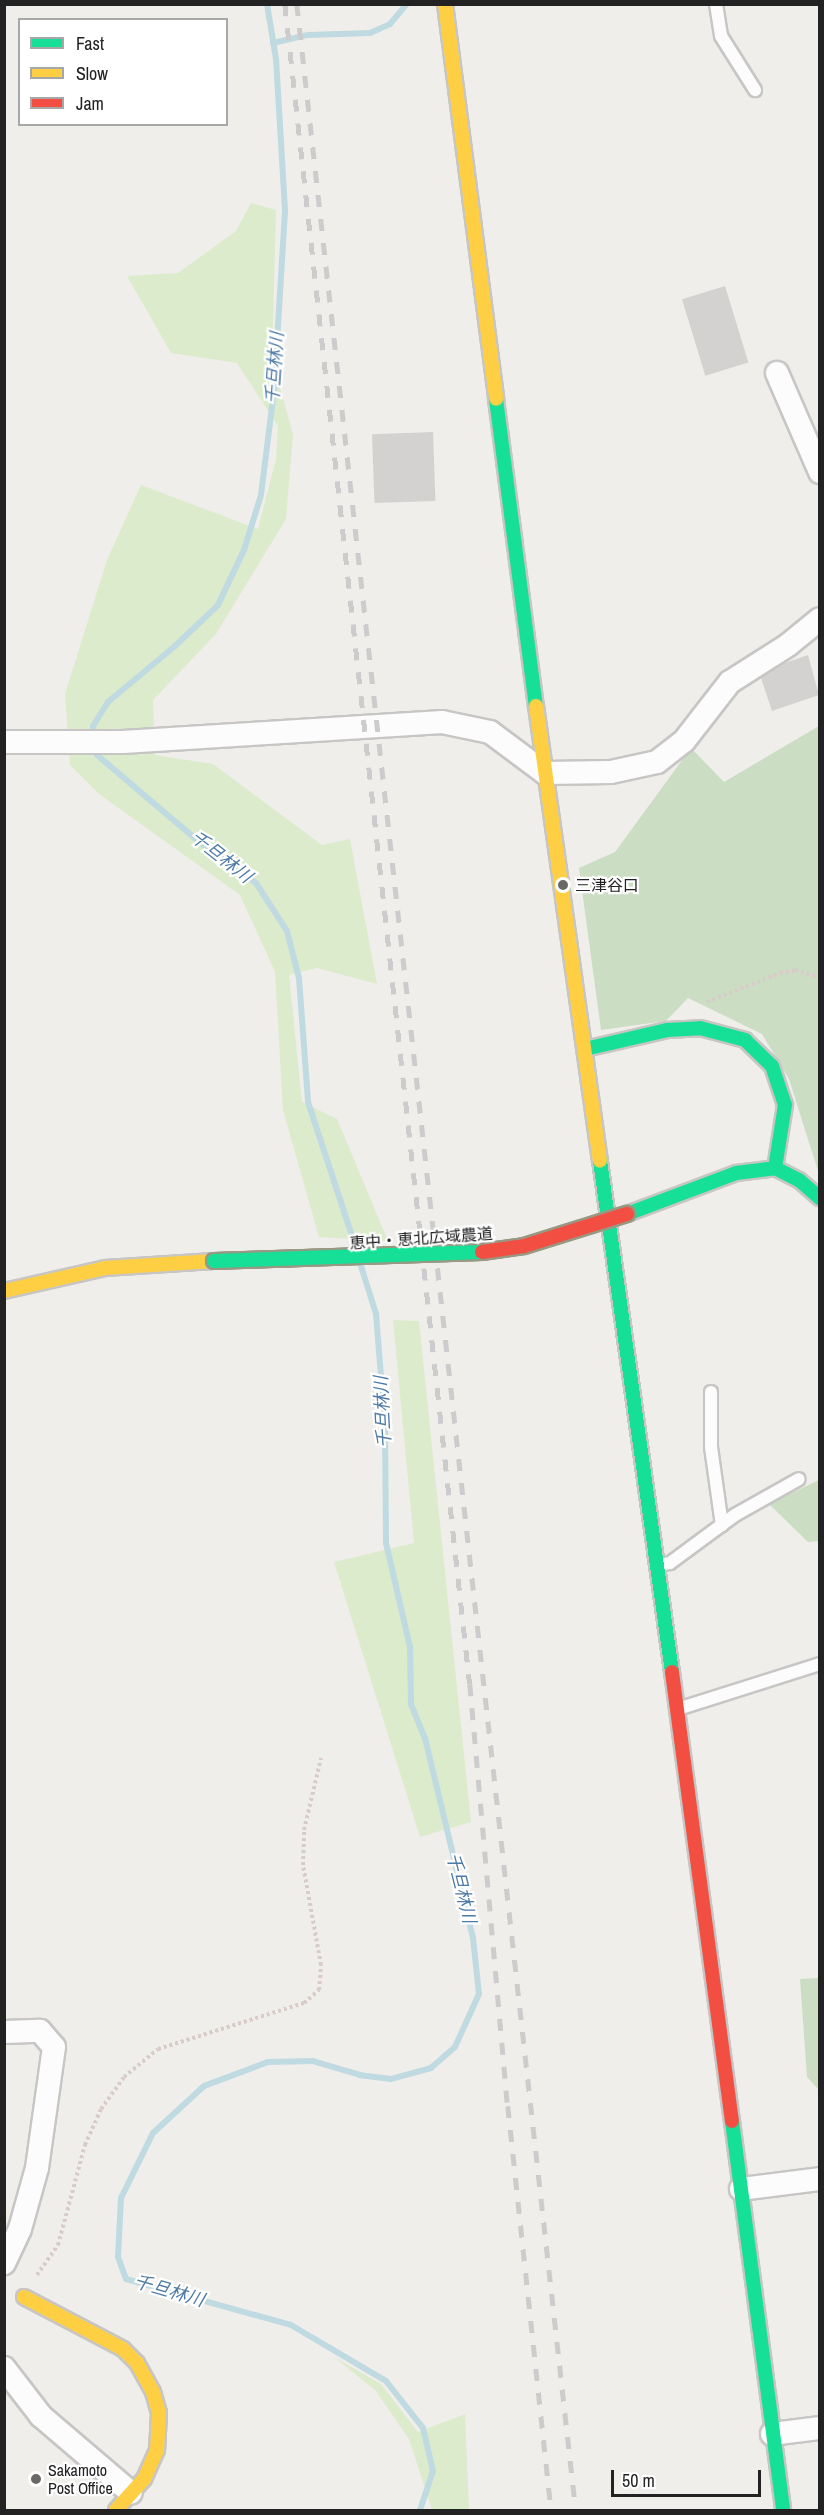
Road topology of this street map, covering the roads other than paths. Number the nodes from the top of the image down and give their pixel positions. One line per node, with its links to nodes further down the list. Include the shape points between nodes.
1 (445, 4): 8 (street)
2 (716, 4): 3 (lane, via 721,36)
3 (754, 90)
4 (777, 373): 5 (street)
5 (819, 472)
6 (819, 619): 8 (street, via 788,645 730,682 684,741 657,762 611,772)
7 (4, 742): 8 (street, via 123,742 442,722 490,732)
8 (545, 772): 9 (street)
9 (585, 1049): 10 (street, via 667,1030 700,1028 745,1040 772,1066 785,1105); 16 (street)
10 (775, 1168): 11 (street, via 799,1180); 12 (street, 恵中・恵北広域農道, bridge, via 736,1173 627,1214 524,1246 471,1254 105,1268)
11 (819, 1198)
12 (4, 1291)
13 (711, 1392): 15 (lane, via 711,1447)
14 (799, 1479): 15 (lane)
15 (722, 1525): 16 (lane, via 670,1563)
16 (658, 1565): 18 (street)
17 (819, 1664): 18 (lane)
18 (678, 1710): 21 (street)
19 (4, 2032): 22 (street, via 40,2031 54,2047 37,2168 20,2229)
20 (819, 2179): 21 (street)
21 (741, 2189): 26 (street)
22 (4, 2264)
23 (24, 2296): 27 (street, via 107,2337 123,2349 146,2377 159,2413 157,2450 144,2479)
24 (4, 2368): 27 (street, via 41,2416)
25 (819, 2428): 26 (street)
26 (772, 2434): 29 (street)
27 (131, 2493): 28 (street)
28 (116, 2511)
29 (783, 2511)

